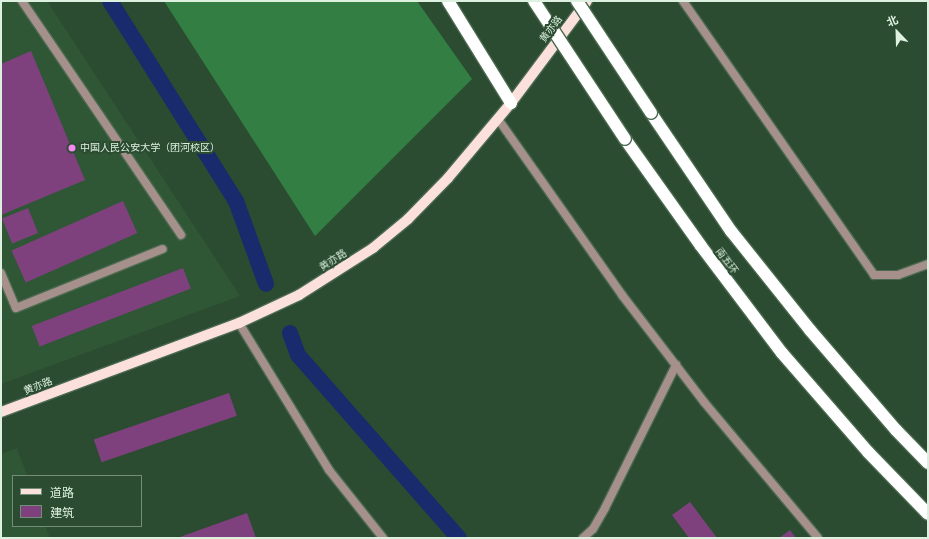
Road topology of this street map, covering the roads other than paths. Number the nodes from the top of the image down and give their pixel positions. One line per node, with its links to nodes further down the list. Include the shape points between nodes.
1 (22, 1): 9 (street)
2 (448, 1): 7 (highway)
3 (534, 1): 18 (highway, 南五环, bridge, via 625,139 701,246 782,353 868,452)
4 (577, 1): 17 (highway, bridge, via 731,231 810,330 896,430)
5 (587, 1): 7 (main road, 黄亦路)
6 (683, 1): 11 (street, via 874,275 898,275)
7 (511, 103): 8 (main road, 黄亦路)
8 (498, 119): 14 (main road, 黄亦路, via 448,178 408,219 373,248 299,295); 15 (street, via 622,295)
9 (181, 235)
10 (163, 249): 13 (street, via 16,308)
11 (928, 264)
12 (1, 273): 13 (street)
13 (3, 285)
14 (239, 323): 16 (main road, 黄亦路); 19 (street, via 329,470)
15 (676, 365): 20 (street, via 605,508 593,529); 21 (street)
16 (1, 412)
17 (928, 463)
18 (928, 514)
19 (383, 538)
20 (583, 538)
21 (818, 538)

